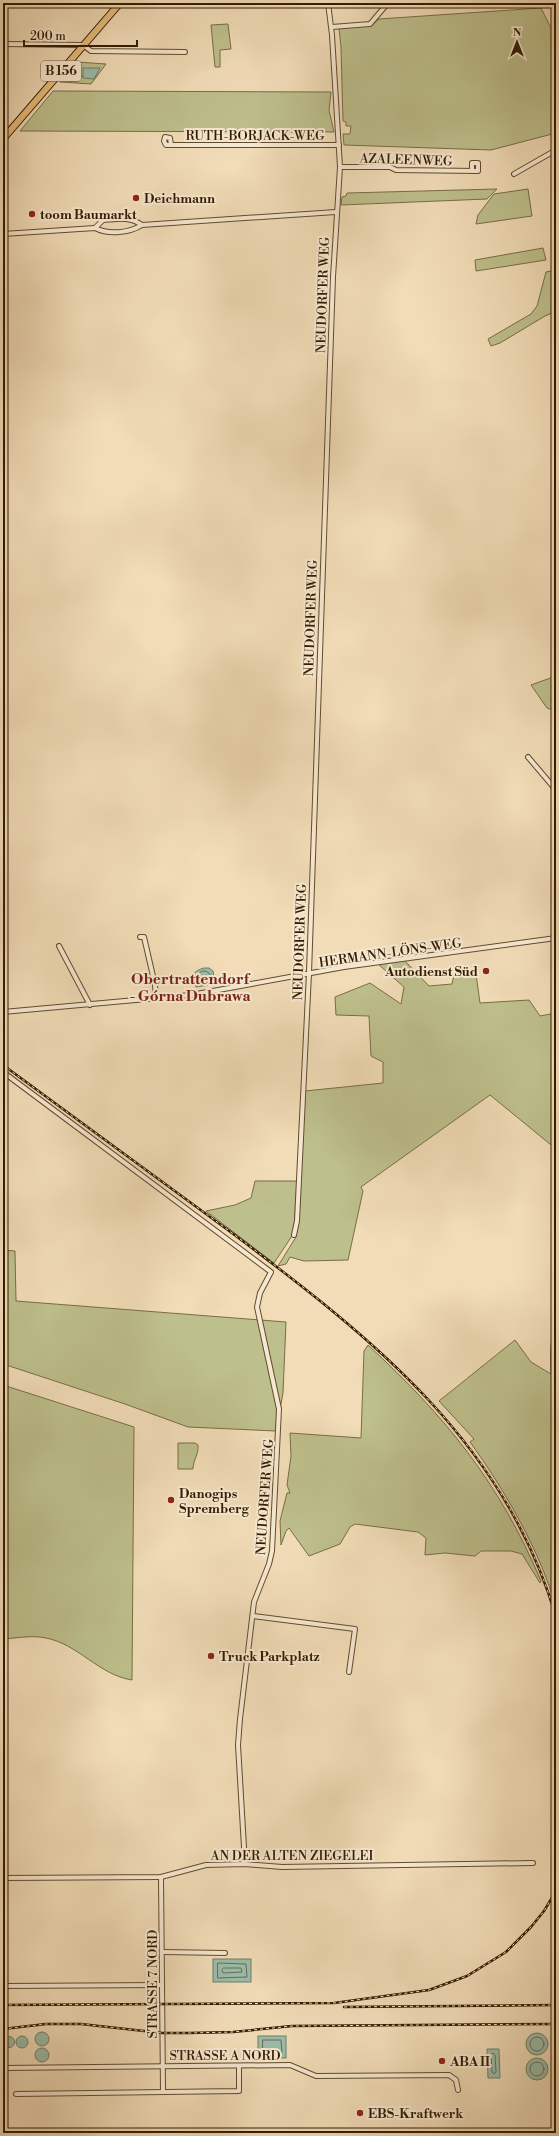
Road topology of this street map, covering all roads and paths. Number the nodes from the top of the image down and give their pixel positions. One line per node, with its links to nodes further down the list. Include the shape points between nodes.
1 (120, 3): 6 (main road, B 156)
2 (328, 3): 4 (street, NEUDORFER WEG)
3 (388, 3): 4 (street, via 370,24)
4 (332, 27): 10 (street, NEUDORFER WEG)
5 (3, 44): 6 (street)
6 (83, 44): 7 (street, via 91,51); 8 (main road, B 156)
7 (185, 52)
8 (3, 139)
9 (170, 145): 10 (street, RUTH-BORJACK-WEG)
10 (339, 145): 12 (street, NEUDORFER WEG)
11 (556, 150): 14 (street)
12 (340, 167): 13 (street, AZALEENWEG); 15 (street, NEUDORFER WEG)
13 (472, 171)
14 (514, 174)
15 (336, 212): 16 (street); 24 (street, NEUDORFER WEG)
16 (142, 225): 17 (street, via 134,230 105,232); 17 (street, via 133,219 103,220)
17 (95, 228): 18 (street)
18 (3, 234)
19 (528, 757): 20 (street)
20 (556, 790)
21 (140, 937): 25 (street, via 144,937)
22 (556, 938): 24 (street, HERMANN-LÖNS-WEG)
23 (59, 946): 26 (street)
24 (309, 974): 25 (street, HERMANN-LÖNS-WEG); 29 (street, NEUDORFER WEG, via 297,1221)
25 (156, 999): 26 (street, HERMANN-LÖNS-WEG)
26 (90, 1005): 27 (street, HERMANN-LÖNS-WEG)
27 (3, 1012)
28 (3, 1072): 30 (street, NEUDORFER WEG, via 271,1272 260,1293 257,1307 279,1405 279,1428 272,1551 256,1597)
29 (294, 1235)
30 (253, 1616): 31 (street, via 355,1629); 33 (street, NEUDORFER WEG, via 238,1746)
31 (350, 1672)
32 (534, 1863): 33 (street, AN DER ALTEN ZIEGELEI, via 282,1867)
33 (245, 1864): 34 (street, AN DER ALTEN ZIEGELEI, via 206,1865)
34 (161, 1877): 35 (street, AN DER ALTEN ZIEGELEI); 36 (street, STRASSE 7 NORD)
35 (3, 1878)
36 (162, 1952): 37 (street); 38 (street, STRASSE 7 NORD)
37 (225, 1953)
38 (162, 1985): 39 (street); 40 (street, STRASSE 7 NORD)
39 (3, 1986)
40 (162, 2066): 41 (street, STRASSE A NORD); 42 (street, STRASSE A NORD); 44 (street, STRASSE 7 NORD)
41 (239, 2066): 43 (street, STRASSE A NORD, via 290,2065 316,2076 448,2075 456,2080); 44 (street, via 239,2091)
42 (3, 2068)
43 (458, 2090)
44 (163, 2091): 45 (street)
45 (16, 2094)

